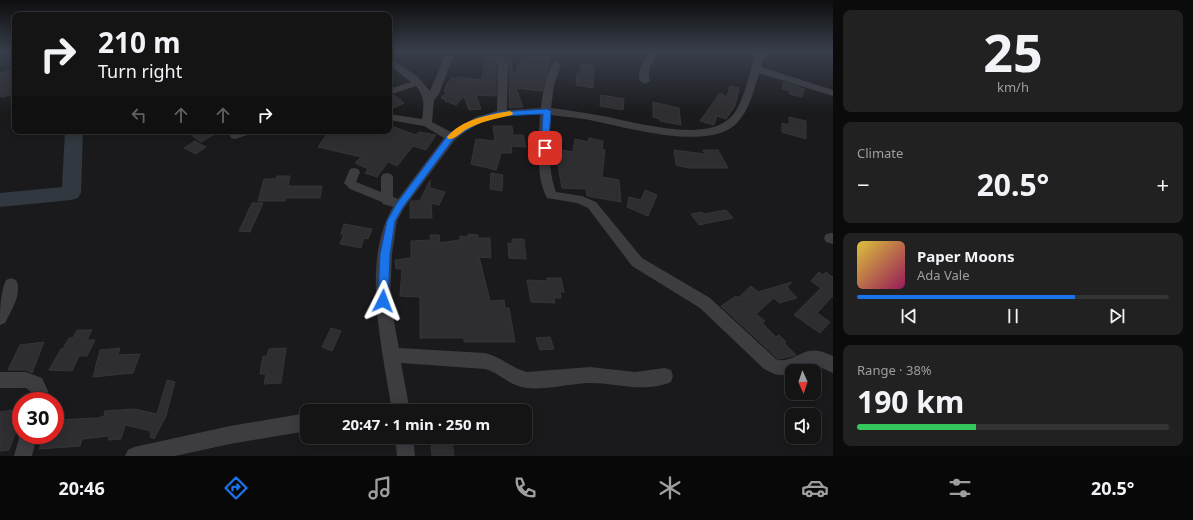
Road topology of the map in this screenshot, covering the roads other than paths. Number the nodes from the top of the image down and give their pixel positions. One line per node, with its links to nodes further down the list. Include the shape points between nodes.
1 (406, 72): 9 (street)
2 (443, 72): 12 (street)
3 (503, 72): 14 (street)
4 (554, 72): 13 (street, via 548,89)
5 (643, 72): 8 (street)
6 (753, 72): 13 (street, via 743,107 733,121 716,130 696,133 661,132 597,118)
7 (790, 72): 11 (street)
8 (645, 81)
9 (417, 83): 10 (street); 12 (street)
10 (392, 91)
11 (833, 93)
12 (430, 99): 16 (street)
13 (547, 111): 14 (street); 27 (street, via 545,148 548,191 551,195 578,199 592,205 637,262 705,303 770,364 784,368 810,358 822,359)
14 (502, 114): 19 (street, via 480,120)
15 (392, 117): 16 (street)
16 (427, 123): 19 (street)
17 (239, 134): 18 (street)
18 (235, 135)
19 (451, 137): 23 (street)
20 (354, 172): 22 (street, via 350,183)
21 (387, 177): 22 (street)
22 (387, 201): 23 (street)
23 (400, 205): 26 (street, via 391,221 385,254 383,301)
24 (11, 284): 25 (street, via 9,299)
25 (0, 318)
26 (391, 355): 28 (street, via 485,361 493,363 514,377 527,380 590,375 635,380); 31 (street)
27 (833, 365)
28 (665, 376)
29 (0, 380): 30 (street, via 26,380 36,384)
30 (40, 392)
31 (400, 404)
32 (300, 423): 36 (street)
33 (26, 444): 35 (street)
34 (405, 444): 37 (street)
35 (23, 456)
36 (134, 456)
37 (406, 456)

